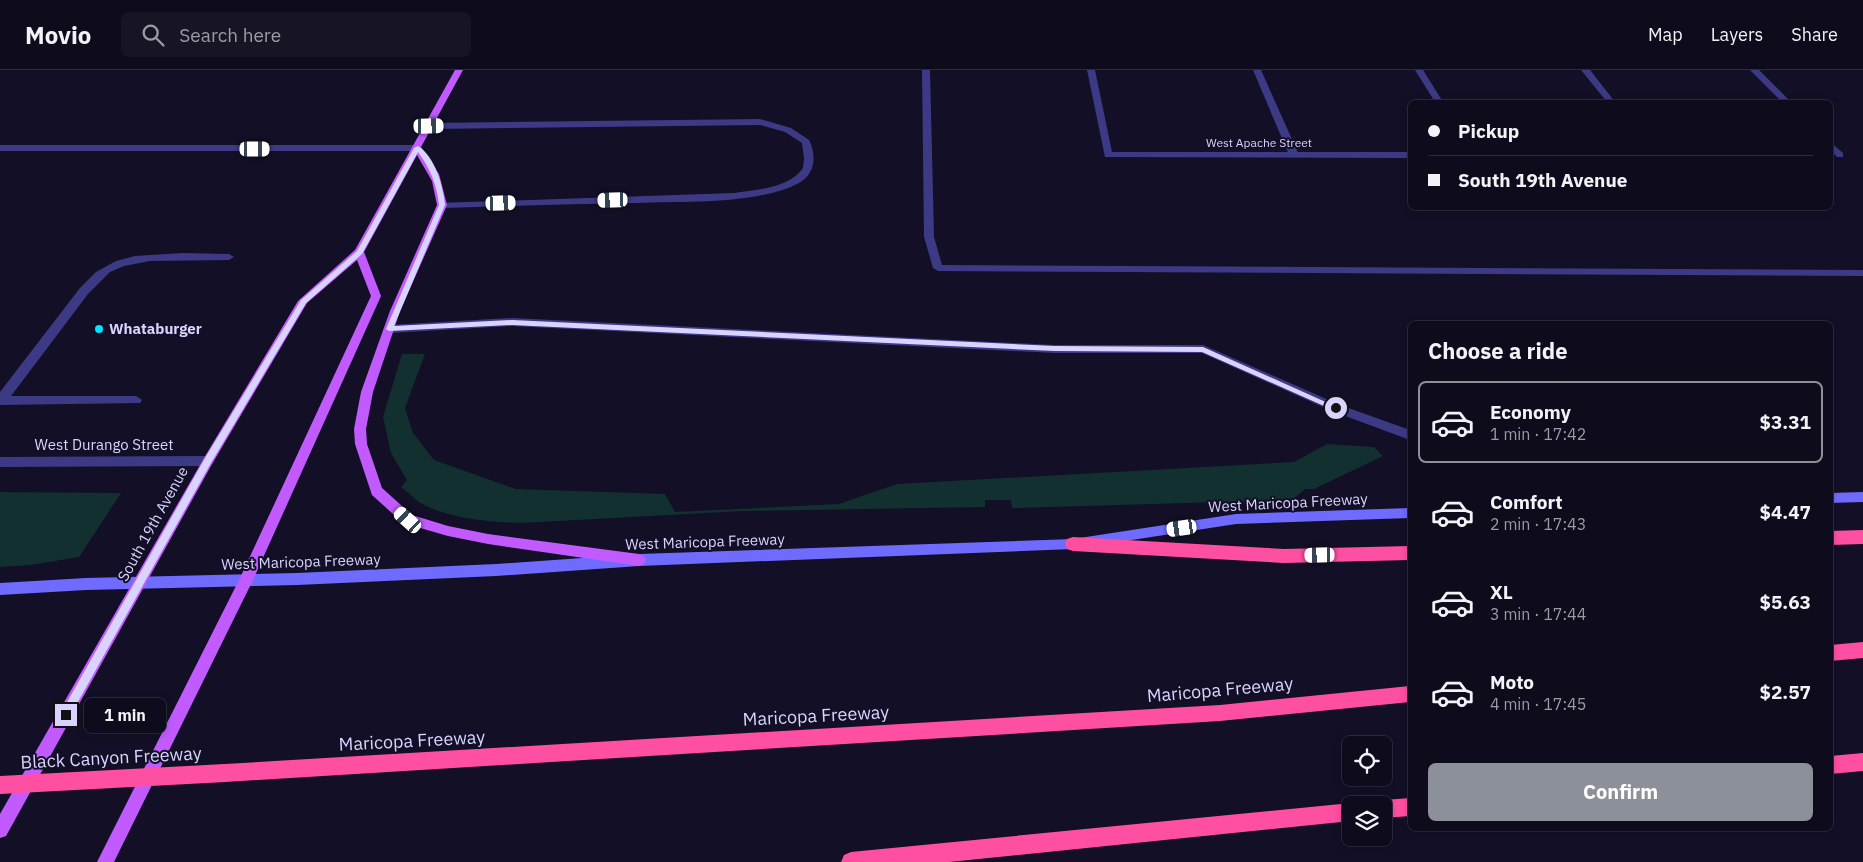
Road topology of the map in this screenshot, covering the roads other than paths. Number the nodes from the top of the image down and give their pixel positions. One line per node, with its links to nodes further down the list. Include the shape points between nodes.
1 (459, 70): 11 (main road, South 19th Avenue)
2 (926, 70): 19 (street, via 930,237 938,268)
3 (1090, 70): 14 (street, West Apache Street, via 1108,155)
4 (1257, 70): 14 (street)
5 (1419, 70): 8 (street)
6 (1585, 70): 9 (street)
7 (1754, 70): 10 (street)
8 (1438, 100)
9 (1609, 100)
10 (1785, 100)
11 (429, 126): 13 (main road, South 19th Avenue); 16 (street, via 760,122 788,130 806,142 810,156 808,170 799,180 726,197)
12 (0, 148): 13 (street)
13 (418, 148): 16 (main road, via 434,172); 17 (main road, South 19th Avenue)
14 (1294, 155): 15 (street, West Apache Street)
15 (1408, 156)
16 (442, 205): 20 (main road)
17 (359, 252): 24 (main road, South 19th Avenue, via 303,301); 34 (main road, via 376,296)
18 (229, 257): 21 (street, via 150,258 127,262 106,271 84,291)
19 (1863, 273)
20 (389, 329): 23 (street, via 512,322 1045,348 1203,349 1336,408); 33 (main road, via 360,428 364,458 376,491 408,520 448,531)
21 (0, 400): 22 (street)
22 (136, 400)
23 (1408, 434)
24 (208, 461): 25 (street, West Durango Street); 35 (main road, South 19th Avenue)
25 (0, 462)
26 (1863, 497): 27 (main road)
27 (1833, 498)
28 (1408, 513): 31 (main road, West Maricopa Freeway, via 1236,520)
29 (1863, 537): 30 (highway)
30 (1833, 538)
31 (1074, 544): 32 (highway, via 1284,556); 33 (main road, West Maricopa Freeway)
32 (1408, 553)
33 (639, 560): 34 (main road, West Maricopa Freeway, via 496,570)
34 (246, 580): 35 (main road, West Maricopa Freeway); 48 (main road)
35 (141, 582): 36 (main road, West Maricopa Freeway); 47 (main road, South 19th Avenue)
36 (0, 589)
37 (1863, 650): 38 (highway)
38 (1833, 653)
39 (1408, 694): 42 (highway, Maricopa Freeway, via 1220,713)
40 (1863, 762): 41 (highway)
41 (1833, 765)
42 (225, 773): 43 (highway, Black Canyon Freeway, bridge)
43 (0, 785)
44 (1408, 806): 45 (highway)
45 (1392, 808)
46 (1342, 813): 49 (highway)
47 (0, 830)
48 (105, 862)
49 (851, 862)

